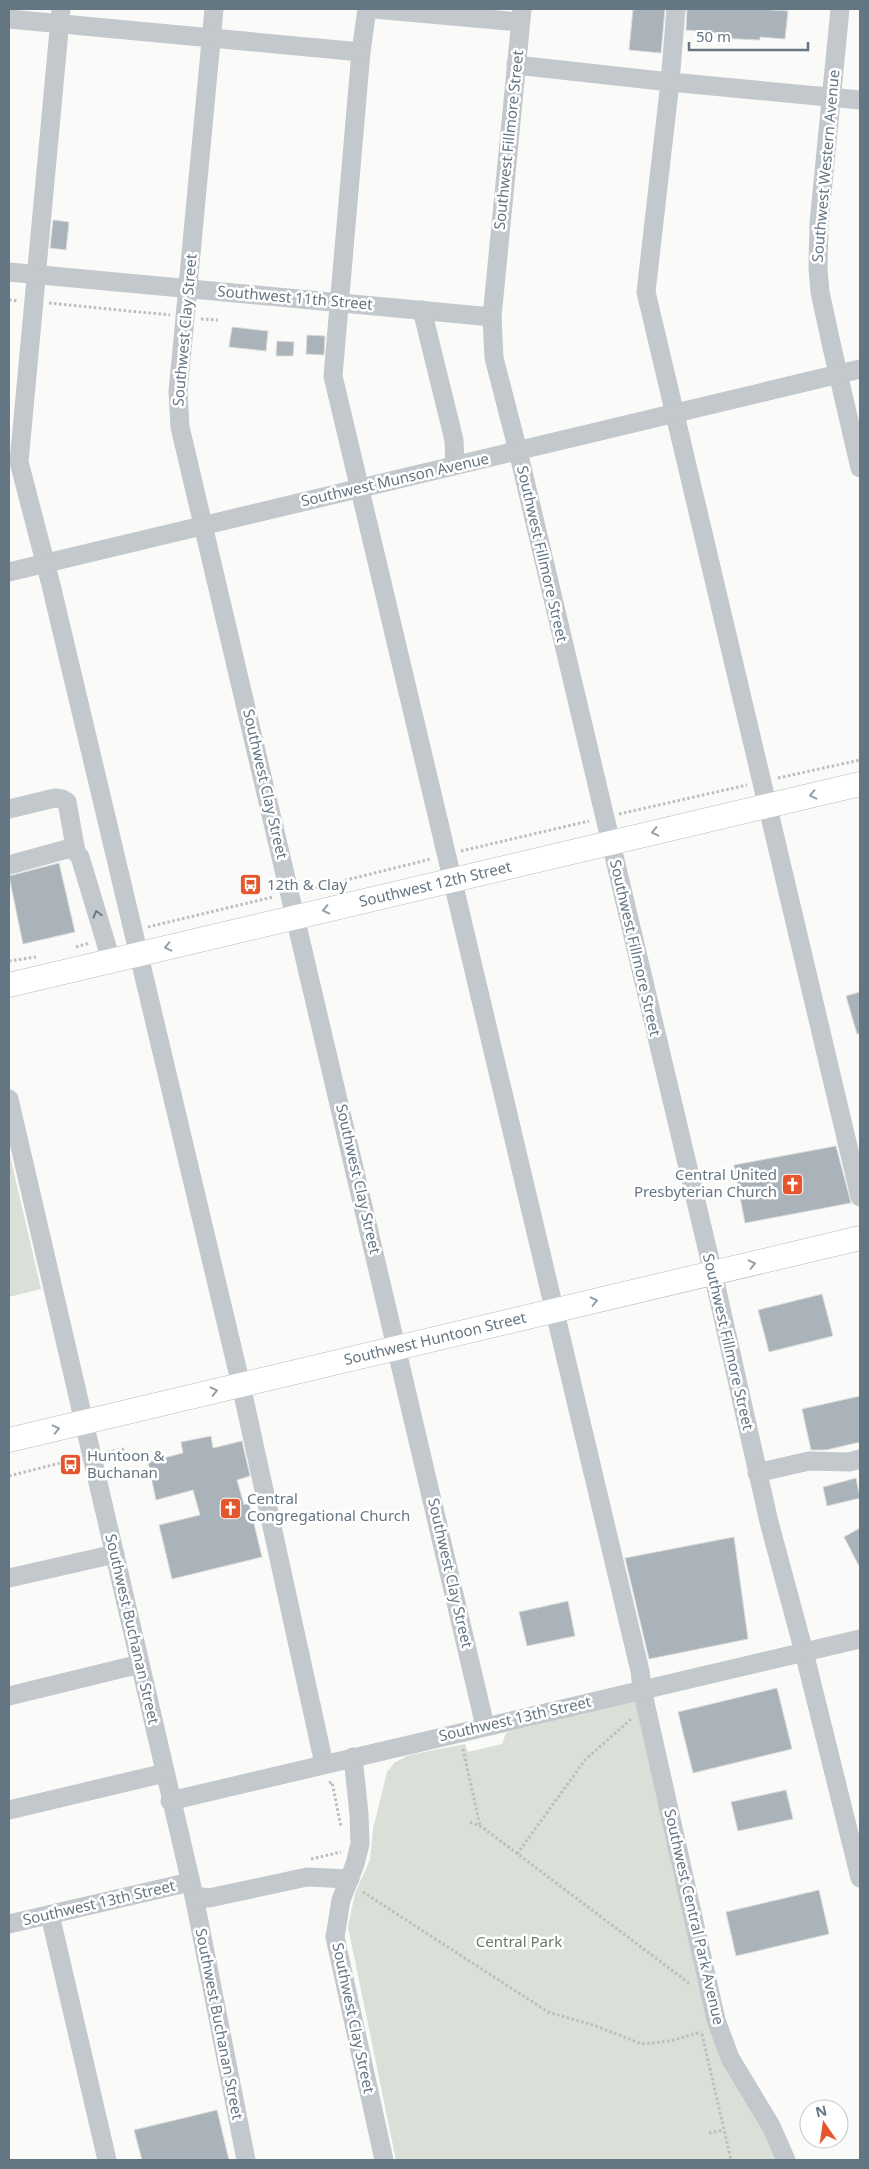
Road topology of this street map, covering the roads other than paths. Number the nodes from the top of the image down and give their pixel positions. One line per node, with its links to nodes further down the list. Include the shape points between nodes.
1 (214, 9): 9 (street, Southwest Clay Street)
2 (367, 9): 10 (street, Southwest Central Park Avenue)
3 (374, 9): 6 (street)
4 (676, 9): 12 (street)
5 (840, 9): 13 (street, Southwest Western Avenue)
6 (521, 15): 11 (street, Southwest Fillmore Street)
7 (61, 17): 8 (street); 9 (street); 16 (street)
8 (9, 18)
9 (211, 39): 10 (street); 17 (street, Southwest Clay Street)
10 (361, 52): 18 (street, Southwest Central Park Avenue)
11 (516, 65): 12 (street); 20 (street, Southwest Fillmore Street)
12 (670, 82): 13 (street); 23 (street, via 646,292)
13 (831, 97): 14 (street); 22 (street, Southwest Western Avenue, via 818,268 820,292)
14 (860, 100)
15 (9, 272): 16 (street, Southwest 11th Street)
16 (36, 274): 17 (street, Southwest 11th Street); 29 (street, via 19,462)
17 (188, 288): 18 (street, Southwest 11th Street); 28 (street, Southwest Clay Street, via 178,412)
18 (339, 303): 19 (street, Southwest 11th Street); 27 (street, Southwest Central Park Avenue, via 333,376)
19 (422, 310): 20 (street, Southwest 11th Street); 25 (street, via 454,440)
20 (492, 317): 24 (street, Southwest Fillmore Street, via 494,358)
21 (860, 369): 22 (street)
22 (839, 374): 23 (street, Southwest Munson Avenue); 26 (street, Southwest Western Avenue)
23 (676, 414): 24 (street, Southwest Munson Avenue); 32 (street)
24 (518, 451): 25 (street, Southwest Munson Avenue); 34 (street, Southwest Fillmore Street)
25 (455, 465): 27 (street, Southwest Munson Avenue)
26 (860, 468)
27 (359, 489): 28 (street, Southwest Munson Avenue); 37 (street, Southwest Central Park Avenue)
28 (203, 525): 29 (street, Southwest Munson Avenue); 38 (street, Southwest Clay Street)
29 (45, 563): 30 (street, Southwest Munson Avenue); 40 (street)
30 (9, 572)
31 (860, 784): 32 (main road, Southwest 12th Street, one-way to 32)
32 (768, 806): 34 (main road, Southwest 12th Street, one-way to 34); 43 (street)
33 (9, 809): 35 (street, via 55,798 67,802)
34 (610, 843): 37 (main road, Southwest 12th Street); 45 (street, Southwest Fillmore Street)
35 (76, 852): 36 (street, via 67,849); 39 (street, one-way to 35)
36 (9, 865)
37 (453, 880): 38 (main road, Southwest 12th Street, one-way to 38); 46 (street, Southwest Central Park Avenue)
38 (296, 917): 40 (main road, Southwest 12th Street, one-way to 40); 47 (street, Southwest Clay Street)
39 (107, 949): 40 (main road, Southwest 12th Street); 41 (main road, Southwest 12th Street)
40 (139, 954): 48 (street)
41 (9, 985)
42 (9, 1100): 49 (street, Southwest Buchanan Street)
43 (860, 1197)
44 (860, 1238): 45 (main road, Southwest Huntoon Street, one-way to 44)
45 (713, 1273): 46 (main road, Southwest Huntoon Street, one-way to 45); 52 (street, Southwest Fillmore Street)
46 (555, 1311): 47 (main road, Southwest Huntoon Street); 58 (street, Southwest Central Park Avenue)
47 (397, 1348): 48 (main road, Southwest Huntoon Street); 60 (street, Southwest Clay Street)
48 (241, 1385): 49 (main road, Southwest Huntoon Street, one-way to 48); 62 (street)
49 (85, 1422): 50 (main road, Southwest Huntoon Street, one-way to 49); 53 (street, Southwest Buchanan Street)
50 (9, 1440)
51 (860, 1459): 52 (street, via 849,1462 809,1461)
52 (757, 1474): 56 (street, Southwest Fillmore Street)
53 (115, 1554): 54 (street); 57 (street, Southwest Buchanan Street)
54 (9, 1578)
55 (860, 1639): 56 (street, Southwest 13th Street)
56 (804, 1652): 58 (street, Southwest 13th Street); 66 (street, Southwest Fillmore Street)
57 (140, 1664): 59 (street); 63 (street, Southwest Buchanan Street)
58 (642, 1689): 60 (street, Southwest 13th Street); 74 (street, Southwest Central Park Avenue, via 716,2020 730,2058 771,2126)
59 (9, 1696)
60 (485, 1726): 61 (street, Southwest 13th Street)
61 (353, 1758): 62 (street, Southwest 13th Street); 67 (street, Southwest Clay Street, via 360,1844)
62 (324, 1764): 64 (street, Southwest 13th Street)
63 (165, 1773): 64 (street, Southwest Buchanan Street); 65 (street)
64 (170, 1800): 68 (street, Southwest Buchanan Street)
65 (9, 1810)
66 (860, 1878)
67 (356, 1885): 68 (street, Southwest 13th Street, via 307,1877 209,1898); 73 (street, Southwest Clay Street, via 341,1900 335,1937)
68 (192, 1889): 69 (street, Southwest 13th Street); 72 (street, Southwest Buchanan Street)
69 (50, 1915): 70 (street, Southwest 13th Street); 71 (street)
70 (9, 1924)
71 (107, 2160)
72 (246, 2160)
73 (384, 2160)
74 (786, 2160)

